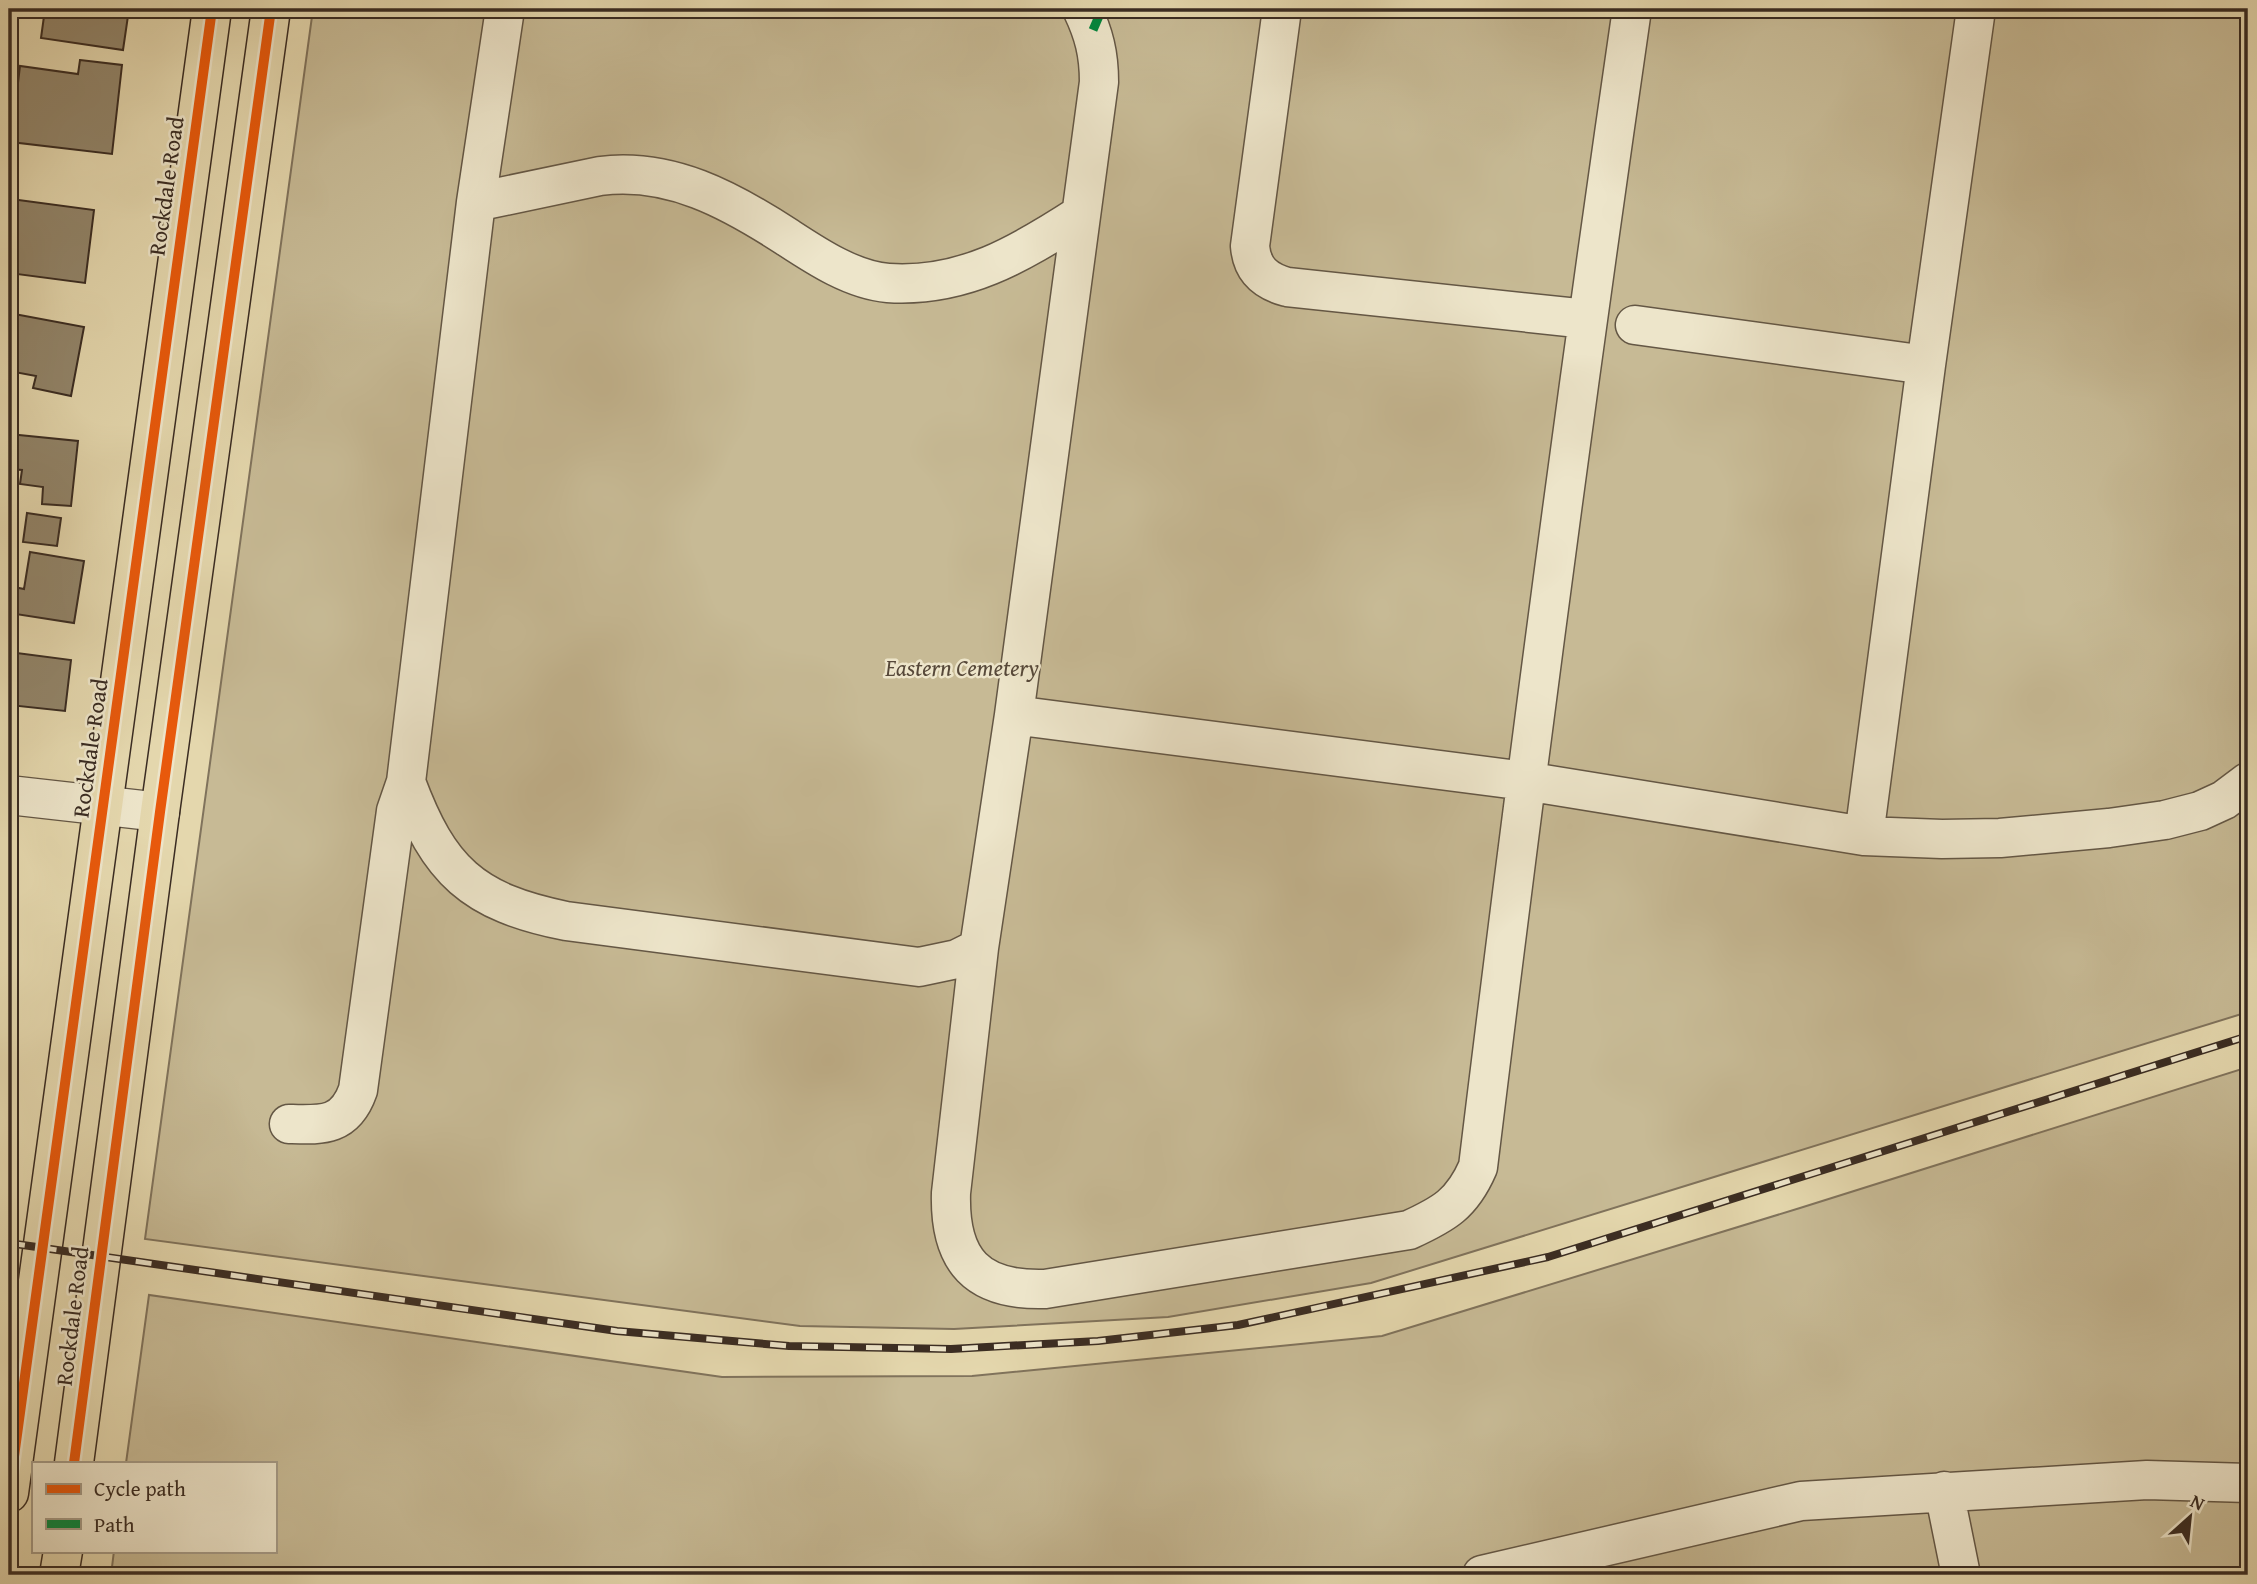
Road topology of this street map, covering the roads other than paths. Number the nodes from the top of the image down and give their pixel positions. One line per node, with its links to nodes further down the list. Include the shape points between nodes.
1 (212, 9): 18 (main road, Rockdale Road)
2 (271, 9): 19 (main road, Rockdale Road)
3 (505, 9): 8 (street)
4 (1082, 9): 9 (street, via 1099,54 1099,82)
5 (1282, 9): 10 (street, via 1250,246 1256,269 1266,279 1287,287)
6 (1632, 9): 10 (street)
7 (1976, 9): 12 (street)
8 (476, 202): 9 (street, via 600,176 647,174 710,193 833,264 887,283 958,277 990,267); 15 (street)
9 (1080, 215): 13 (street)
10 (1587, 318): 14 (street)
11 (1635, 325): 12 (street)
12 (1926, 365): 20 (street)
13 (1014, 715): 14 (street); 23 (street)
14 (1525, 781): 20 (street); 23 (street, via 1478,1167 1461,1198 1443,1214 1409,1230 1045,1289 998,1285 980,1275 964,1259 950,1218)
15 (405, 782): 21 (street); 22 (street, via 396,811)
16 (2248, 782): 20 (street, via 2200,811 2109,828 2000,838)
17 (9, 795): 18 (street)
18 (103, 807): 19 (street); 28 (main road, Rockdale Road)
19 (160, 812): 25 (main road, Rockdale Road)
20 (1864, 836)
21 (444, 860): 22 (street); 23 (street, via 500,902 566,921 919,967 957,959)
22 (388, 883): 24 (street, via 354,1102 332,1122)
23 (979, 948)
24 (289, 1124)
25 (74, 1462)
26 (2248, 1483): 27 (street, via 2147,1480)
27 (1944, 1491): 31 (street, via 1801,1501); 32 (street)
28 (9, 1493)
29 (63, 1552): 30 (main road)
30 (59, 1575)
31 (1482, 1575)
32 (1961, 1575)

